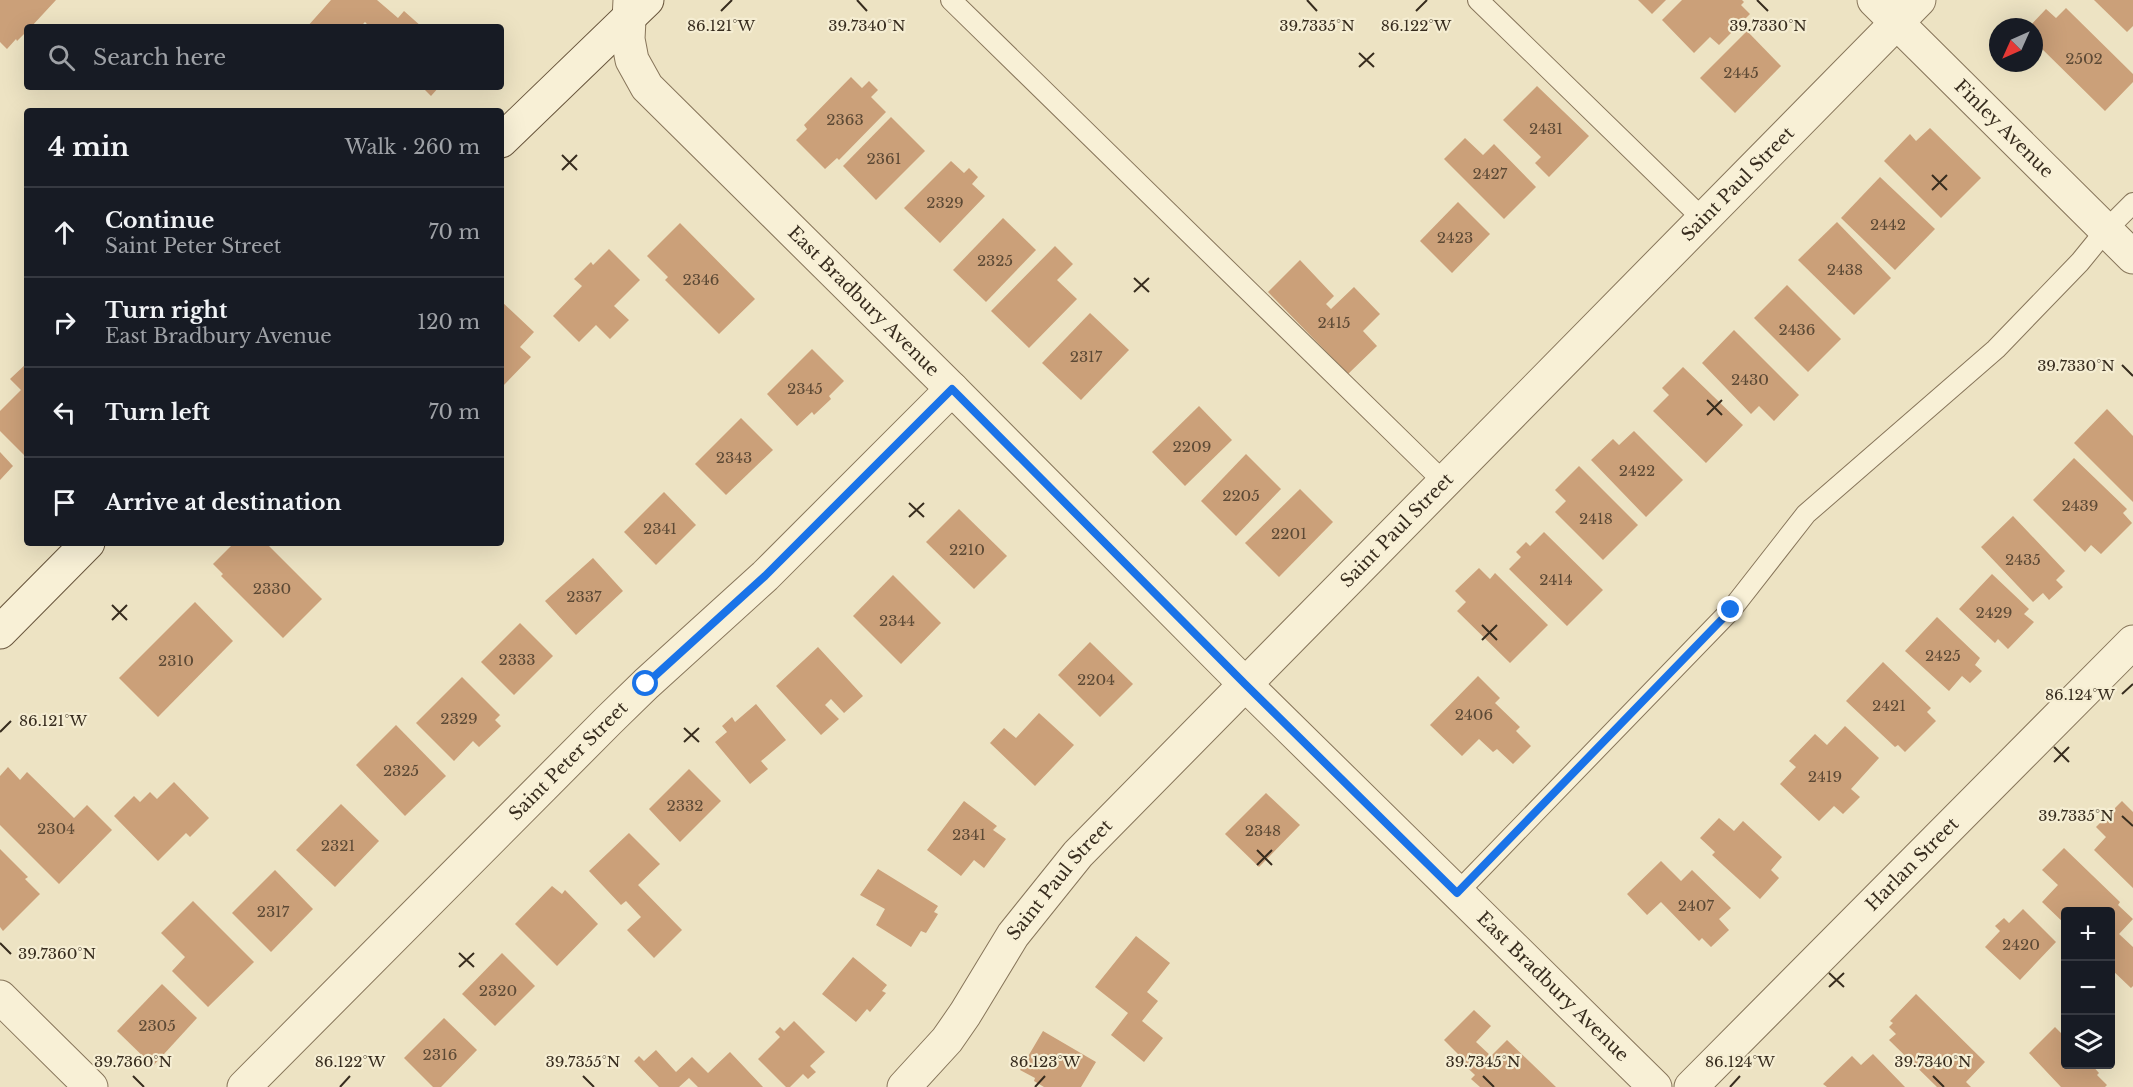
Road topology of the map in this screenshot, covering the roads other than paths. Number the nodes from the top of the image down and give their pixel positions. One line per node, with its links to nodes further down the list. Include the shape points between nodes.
1 (951, 0): 13 (lane)
2 (1478, 0): 9 (lane)
3 (1874, 0): 6 (street, Finley Avenue)
4 (1919, 0): 6 (street, Saint Paul Street)
5 (636, 6): 7 (street); 12 (street, East Bradbury Avenue, via 628,39 632,60 647,87)
6 (1897, 23): 9 (street, Saint Paul Street); 10 (street, Finley Avenue)
7 (504, 138)
8 (2133, 203): 10 (lane)
9 (1703, 219): 13 (street, Saint Paul Street)
10 (2106, 230): 11 (street, Finley Avenue); 18 (lane, via 1996,348 1806,514 1731,610)
11 (2133, 257)
12 (952, 389): 17 (street, East Bradbury Avenue); 21 (street, Saint Peter Street, via 765,576 616,712)
13 (1444, 482): 17 (street, Saint Paul Street)
14 (85, 546): 15 (street)
15 (0, 632)
16 (2133, 642): 24 (street, Harlan Street)
17 (1245, 684): 18 (street, East Bradbury Avenue); 22 (street, Saint Paul Street, via 1057,878 1013,935 947,1040)
18 (1457, 893): 23 (street, East Bradbury Avenue)
19 (0, 997): 20 (street)
20 (91, 1087)
21 (243, 1087)
22 (904, 1087)
23 (1654, 1087)
24 (1691, 1087)

